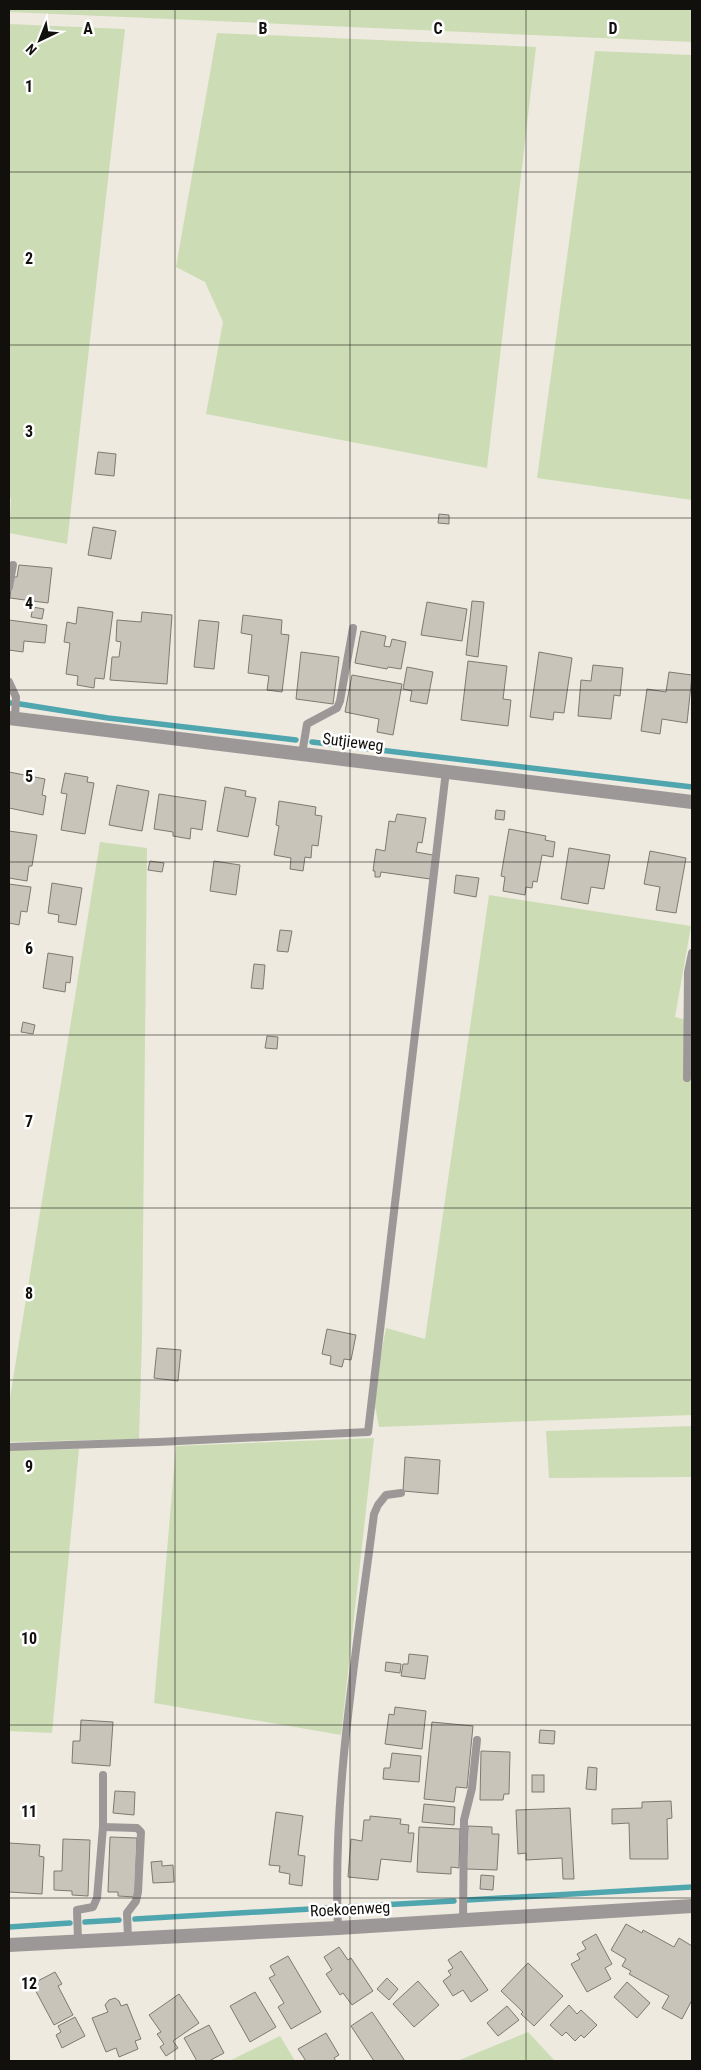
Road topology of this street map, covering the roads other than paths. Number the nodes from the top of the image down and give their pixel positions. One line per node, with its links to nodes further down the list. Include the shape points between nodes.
1 (12, 565): 2 (lane)
2 (9, 587)
3 (353, 628): 6 (lane, via 337,708 307,724)
4 (9, 682): 5 (lane, via 16,697)
5 (12, 719): 6 (street, Sutjieweg)
6 (302, 754): 7 (street, Sutjieweg)
7 (446, 771): 8 (street, Sutjieweg); 11 (lane, via 368,1432)
8 (692, 802)
9 (692, 953): 10 (lane, via 688,972)
10 (687, 1078)
11 (9, 1447)
12 (400, 1493): 18 (lane, via 386,1496 374,1514 344,1774 336,1882)
13 (477, 1740): 17 (lane, via 472,1788 464,1820)
14 (103, 1775): 15 (lane)
15 (102, 1826): 19 (lane, via 137,1828 141,1832 138,1892 128,1913); 20 (lane, via 96,1902 93,1906 77,1910)
16 (692, 1906): 17 (street, Roekoenweg)
17 (463, 1920): 18 (street, Roekoenweg)
18 (338, 1928): 19 (street, Roekoenweg)
19 (128, 1938): 20 (street, Roekoenweg)
20 (78, 1941): 21 (street, Roekoenweg)
21 (9, 1945)

